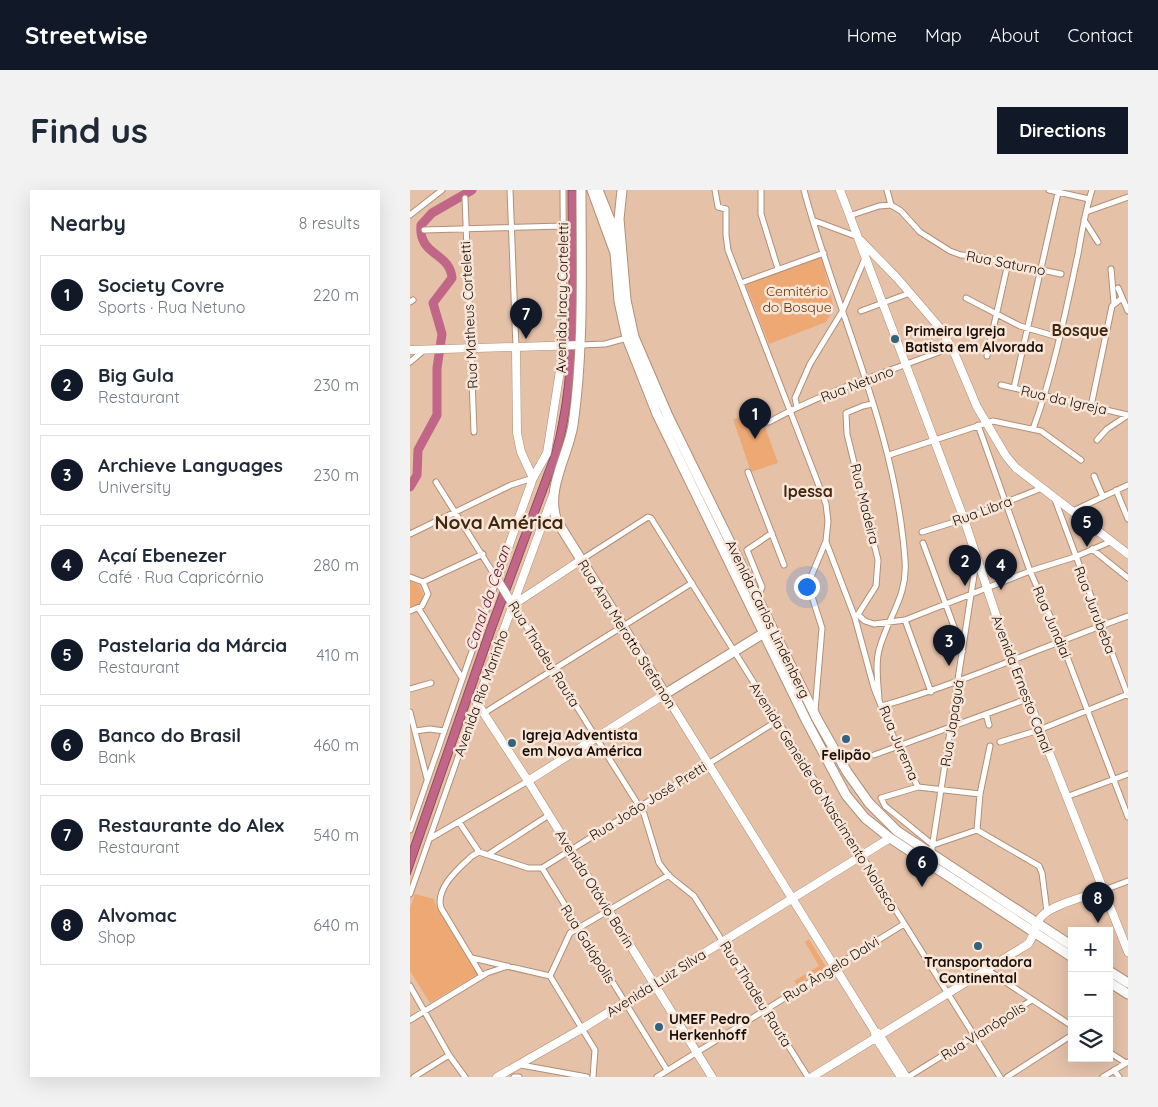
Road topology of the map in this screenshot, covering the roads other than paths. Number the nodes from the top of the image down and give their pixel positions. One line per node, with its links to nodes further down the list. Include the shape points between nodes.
1 (442, 190): 22 (street)
2 (510, 190): 28 (street)
3 (564, 190): 27 (street, Avenida Iracy Corteletti)
4 (588, 190): 16 (street)
5 (592, 190): 24 (main road)
6 (598, 190): 24 (main road)
7 (622, 190): 34 (main road, Avenida Carlos Lindenberg)
8 (715, 190): 41 (street, via 718,208 726,209 726,243)
9 (761, 190): 37 (street, via 761,214)
10 (804, 190): 26 (street, Rua Jurema)
11 (840, 190): 23 (street, Avenida Ernesto Canal)
12 (887, 190): 20 (street)
13 (1049, 190): 15 (street)
14 (1092, 190): 19 (street)
15 (1058, 193): 19 (street); 39 (street)
16 (581, 194): 56 (main road, Rua Ana Merotto Stefanon)
17 (1128, 197): 21 (street)
18 (465, 198): 30 (street, Rua Matheus Corteletti)
19 (1089, 199): 21 (street)
20 (891, 205): 23 (street); 36 (street, Rua Saturno, via 920,232 950,251)
21 (1086, 212): 25 (street)
22 (410, 214)
23 (849, 216): 31 (street, Avenida Ernesto Canal)
24 (606, 218): 34 (main road)
25 (1084, 220): 32 (street); 53 (street)
26 (815, 222): 31 (street); 33 (street, Rua Jurema)
27 (563, 226): 28 (street); 55 (street, Avenida Iracy Corteletti)
28 (510, 228): 30 (street); 58 (street)
29 (424, 230): 30 (street)
30 (465, 230): 60 (street, Rua Matheus Corteletti)
31 (856, 235): 35 (street, Avenida Ernesto Canal)
32 (1098, 242)
33 (824, 253): 37 (street); 48 (street, Rua Jurema)
34 (619, 258): 54 (main road, Avenida Carlos Lindenberg, via 619,302); 120 (main road, Avenida Carlos Lindenberg, via 634,337 668,416)
35 (872, 259): 43 (street); 47 (street, Avenida Ernesto Canal, via 871,274); 48 (street)
36 (1008, 263): 39 (street, Rua Saturno); 51 (street)
37 (778, 269): 41 (street)
38 (1111, 269): 46 (street)
39 (1041, 270): 40 (street, Rua Saturno); 52 (street)
40 (1061, 274)
41 (741, 283): 72 (street)
42 (1118, 288): 45 (street)
43 (910, 292): 47 (street); 57 (street)
44 (966, 298): 51 (street)
45 (1122, 298): 46 (street); 49 (street)
46 (1114, 303): 71 (street)
47 (882, 304): 50 (street); 64 (street, Avenida Ernesto Canal)
48 (842, 310): 65 (street, Rua Jurema); 72 (street, via 810,364)
49 (1128, 310)
50 (861, 312)
51 (996, 314): 52 (street); 62 (street)
52 (1027, 329): 53 (street); 67 (street)
53 (1058, 337): 68 (street)
54 (627, 338): 56 (street, via 605,344); 132 (main road, Avenida Carlos Lindenberg, via 657,414)
55 (566, 345): 56 (street); 58 (street); 83 (street, Avenida Iracy Corteletti, via 548,453)
56 (579, 345): 91 (main road, Rua Ana Merotto Stefanon, via 572,428)
57 (952, 347): 64 (street, Rua Netuno); 74 (street, via 972,399)
58 (516, 348): 60 (street); 82 (street, via 517,433)
59 (428, 349): 60 (street); 61 (street); 63 (street)
60 (472, 349): 77 (street, Rua Matheus Corteletti)
61 (410, 350)
62 (987, 356)
63 (410, 362)
64 (905, 365): 65 (street, Rua Netuno); 79 (street, Avenida Ernesto Canal)
65 (864, 379): 69 (street, Rua Jurema); 72 (street, Rua Netuno)
66 (1000, 385): 67 (street, Rua da Igreja)
67 (1014, 388): 68 (street, Rua da Igreja)
68 (1045, 395): 71 (street, Rua da Igreja); 76 (street)
69 (872, 404): 80 (street, Rua Jurema); 125 (street, Rua Madeira, via 846,413 847,434 878,560 876,586)
70 (758, 405): 72 (street, Rua Netuno, via 764,420 770,422)
71 (1091, 406): 73 (street, Rua da Igreja)
72 (794, 408): 102 (street, via 826,504)
73 (1128, 415): 78 (street)
74 (987, 422): 75 (street); 76 (street); 89 (street, via 1006,456 1020,472)
75 (978, 425): 79 (street); 94 (street, Rua Jundiai)
76 (1033, 429): 81 (street)
77 (474, 432)
78 (1096, 440)
79 (935, 442): 80 (street); 97 (street, Avenida Ernesto Canal)
80 (889, 455): 128 (street, Rua Jurema, via 903,537 906,577 899,604)
81 (1081, 460)
82 (529, 469): 83 (street); 86 (street)
83 (539, 469): 86 (street, Avenida Iracy Corteletti)
84 (748, 472): 100 (street)
85 (1094, 476): 93 (street)
86 (533, 478): 96 (street); 115 (street, Avenida Iracy Corteletti)
87 (436, 482): 96 (street, Rua Thadeu Rauta)
88 (1128, 485): 90 (street)
89 (1042, 488): 92 (street); 94 (street, Rua Libra)
90 (1116, 490): 93 (street); 98 (street)
91 (554, 493): 109 (main road, Rua Ana Merotto Stefanon, via 557,521); 121 (street, Avenida Rio Marinho)
92 (1054, 497): 95 (street); 108 (street, Rua Jurubeba)
93 (1102, 497): 95 (street)
94 (1007, 502): 97 (street, Rua Libra); 112 (street, Rua Jundiai)
95 (1072, 511): 103 (street)
96 (456, 513): 101 (street); 106 (street, Rua Thadeu Rauta)
97 (964, 519): 99 (street, Rua Libra); 110 (street, Avenida Ernesto Canal)
98 (1128, 519)
99 (922, 532)
100 (772, 533): 111 (street); 120 (street, via 747,550 762,587)
101 (410, 534)
102 (826, 541): 125 (street, Rua Jurema); 152 (street, via 808,584 822,628)
103 (1112, 541): 105 (street); 107 (street)
104 (923, 543): 122 (street)
105 (1092, 549): 108 (street); 114 (street)
106 (483, 554): 115 (street, Rua Thadeu Rauta); 116 (street)
107 (1128, 554)
108 (1075, 557): 112 (street); 129 (street, Rua Jurubeba)
109 (581, 560): 117 (street, Avenida Geneide do Nascimento Nolasco, via 650,517); 121 (street); 130 (main road, Rua Ana Merotto Stefanon)
110 (976, 561): 118 (street, Avenida Ernesto Canal); 119 (street, Rua Japaguá)
111 (784, 565)
112 (1030, 571): 118 (street); 133 (street, Rua Jundiai)
113 (410, 577): 116 (street)
114 (1128, 578)
115 (497, 579): 121 (street, Rua Thadeu Rauta); 138 (street, Avenida Iracy Corteletti)
116 (423, 582): 123 (street, via 427,598)
117 (692, 583): 130 (street); 135 (street, Avenida Geneide do Nascimento Nolasco)
118 (988, 588): 119 (street); 136 (street, Avenida Ernesto Canal)
119 (972, 594): 122 (street); 134 (street, Rua Japaguá)
120 (758, 598): 131 (main road, Avenida Carlos Lindenberg)
121 (511, 602): 137 (street, Rua Thadeu Rauta); 147 (street, Avenida Rio Marinho)
122 (946, 605): 127 (street); 134 (street)
123 (419, 609): 124 (street); 138 (street)
124 (410, 611)
125 (857, 616): 128 (street, via 874,624); 145 (street, Rua Jurema, via 874,688)
126 (1128, 616): 129 (street)
127 (905, 620): 128 (street); 142 (street)
128 (890, 621): 145 (street, Rua Jurema, via 878,658)
129 (1101, 626): 133 (street); 144 (street, Rua Jurubeba)
130 (622, 627): 137 (street); 143 (main road, Rua Ana Merotto Stefanon)
131 (773, 627): 132 (main road); 152 (main road, Avenida Carlos Lindenberg)
132 (764, 632): 135 (main road); 180 (main road, Avenida Carlos Lindenberg, via 846,795 865,818)
133 (1061, 641): 136 (street); 149 (street, Rua Jundiai)
134 (963, 651): 139 (street, Rua Japaguá)
135 (734, 652): 143 (main road); 154 (street, Avenida Geneide do Nascimento Nolasco)
136 (1012, 658): 139 (street); 146 (street, Avenida Ernesto Canal)
137 (554, 670): 151 (street); 160 (street, Rua Thadeu Rauta)
138 (462, 678): 159 (street, Avenida Iracy Corteletti)
139 (959, 679): 142 (street); 156 (street, Rua Japaguá)
140 (431, 683): 141 (street)
141 (410, 689)
142 (931, 692): 148 (street)
143 (665, 694): 160 (street); 165 (street, Rua Ana Merotto Stefanon)
144 (1128, 695): 149 (street)
145 (880, 699): 148 (street, Rua Jurema)
146 (1027, 699): 153 (street); 157 (street, Avenida Ernesto Canal)
147 (477, 703): 151 (street, Avenida Otávio Borin); 181 (street, Avenida Rio Marinho)
148 (882, 706): 162 (street, Rua Jurema)
149 (1087, 711): 157 (street); 168 (street, Rua Jundiai)
150 (410, 712): 158 (street)
151 (484, 713): 169 (street, Avenida Otávio Borin)
152 (814, 714): 186 (main road, Avenida Carlos Lindenberg, via 868,803 897,831)
153 (986, 714): 155 (street); 156 (street)
154 (777, 721): 165 (street, Rua João José Pretti); 187 (street, Avenida Geneide do Nascimento Nolasco)
155 (989, 725)
156 (951, 726): 162 (street); 171 (street, Rua Japaguá)
157 (1039, 730): 161 (street); 173 (street, Avenida Ernesto Canal)
158 (415, 731): 159 (street); 167 (street)
159 (444, 731): 167 (street, Avenida Iracy Corteletti)
160 (596, 738): 169 (street); 174 (street, Rua Thadeu Rauta)
161 (1000, 742)
162 (897, 746): 164 (street); 170 (street, Rua Jurema)
163 (990, 746): 172 (street)
164 (874, 755)
165 (708, 764): 174 (street, Rua João José Pretti); 193 (street, Rua Ana Merotto Stefanon)
166 (1128, 774): 168 (street)
167 (427, 778): 178 (street, Avenida Iracy Corteletti)
168 (1113, 779): 173 (street); 176 (street, Rua Jundiai)
169 (528, 781): 175 (street, Avenida Otávio Borin); 177 (street)
170 (918, 787): 171 (street); 182 (street, via 881,798 886,806)
171 (941, 790): 172 (street); 182 (street, Rua Japaguá)
172 (980, 794): 179 (street)
173 (1066, 797): 191 (street, Avenida Ernesto Canal)
174 (640, 807): 183 (street, Rua João José Pretti); 189 (street, Rua Thadeu Rauta, via 656,858)
175 (549, 815): 183 (street, Avenida Otávio Borin); 185 (street)
176 (1128, 817)
177 (459, 822): 181 (street); 184 (street)
178 (410, 830)
179 (976, 830): 182 (street); 195 (street, via 1039,866)
180 (890, 838): 187 (street, Avenida Luiz Silva); 199 (main road, Avenida Carlos Lindenberg)
181 (430, 839): 192 (street, Avenida Rio Marinho)
182 (933, 845): 186 (street, Rua Japaguá)
183 (571, 850): 188 (street, Rua João José Pretti); 194 (street, Avenida Otávio Borin)
184 (479, 852): 185 (street); 204 (street, via 466,861 441,890 439,898 441,908)
185 (489, 854): 188 (street, via 528,868)
186 (931, 855): 196 (main road, Avenida Carlos Lindenberg)
187 (861, 856): 193 (street, Avenida Luiz Silva); 197 (street, Avenida Geneide do Nascimento Nolasco)
188 (542, 868): 198 (street, Rua Galópolis)
189 (669, 875): 194 (street); 200 (street, Rua Thadeu Rauta, via 692,893)
190 (1128, 881): 191 (street)
191 (1104, 890): 195 (street); 202 (street, Avenida Ernesto Canal)
192 (410, 894)
193 (792, 899): 200 (street, Avenida Luiz Silva); 206 (street, Rua Ana Merotto Stefanon)
194 (609, 910): 198 (street); 212 (street, Avenida Otávio Borin)
195 (1047, 912): 196 (street)
196 (1037, 923): 199 (street); 201 (main road, Avenida Carlos Lindenberg)
197 (904, 924): 206 (street, Rua Ângelo Dalvi); 215 (street, Avenida Geneide do Nascimento Nolasco)
198 (577, 928): 210 (street, via 568,935); 218 (street, Rua Galópolis)
199 (1034, 933): 203 (main road, Avenida Carlos Lindenberg); 207 (street, via 1028,944)
200 (723, 941): 212 (street, Avenida Luiz Silva); 219 (street, Rua Thadeu Rauta)
201 (1068, 943)
202 (1128, 952)
203 (1068, 954)
204 (472, 958): 205 (street); 209 (street)
205 (508, 966): 209 (street); 210 (street)
206 (834, 967): 219 (street, Rua Ângelo Dalvi); 224 (street, Rua Ana Merotto Stefanon)
207 (986, 969): 215 (street); 217 (street)
208 (1111, 972): 211 (main road)
209 (482, 976): 220 (street)
210 (550, 976): 223 (street)
211 (1128, 983)
212 (654, 984): 218 (street, Avenida Luiz Silva); 227 (street, Avenida Otávio Borin)
213 (1113, 985): 216 (main road)
214 (410, 986): 220 (street)
215 (948, 993): 224 (street); 225 (street, Avenida Geneide do Nascimento Nolasco)
216 (1128, 994)
217 (1032, 1000): 222 (street); 225 (street, Rua Vianópolis)
218 (625, 1002): 223 (street, Avenida Luiz Silva); 232 (street, Rua Galópolis)
219 (765, 1010): 227 (street, Rua Ângelo Dalvi); 243 (street, Rua Thadeu Rauta)
220 (425, 1012): 221 (street); 229 (street)
221 (410, 1020)
222 (1068, 1023)
223 (583, 1028): 231 (street, Avenida Luiz Silva); 240 (street, via 596,1052)
224 (877, 1034): 244 (street); 245 (street, Rua Ana Merotto Stefanon); 246 (street, Rua Ana Merotto Stefanon)
225 (975, 1037): 246 (street, Rua Vianópolis); 247 (street, Avenida Geneide do Nascimento Nolasco)
226 (1068, 1038): 248 (street)
227 (697, 1052): 232 (street, Rua Ângelo Dalvi); 242 (street, Avenida Otávio Borin)
228 (1113, 1054): 230 (street)
229 (449, 1055): 234 (street); 235 (street)
230 (1127, 1062): 233 (street)
231 (521, 1065): 236 (street, Avenida Luiz Silva); 239 (street)
232 (667, 1070): 241 (street, Rua Ângelo Dalvi)
233 (1114, 1070): 249 (street); 250 (street)
234 (414, 1077)
235 (465, 1077)
236 (497, 1077)
237 (514, 1077): 238 (street)
238 (519, 1077)
239 (586, 1077)
240 (594, 1077)
241 (657, 1077)
242 (712, 1077)
243 (808, 1077)
244 (812, 1077)
245 (901, 1077)
246 (907, 1077)
247 (1000, 1077)
248 (1007, 1077)
249 (1103, 1077)
250 (1119, 1077)

